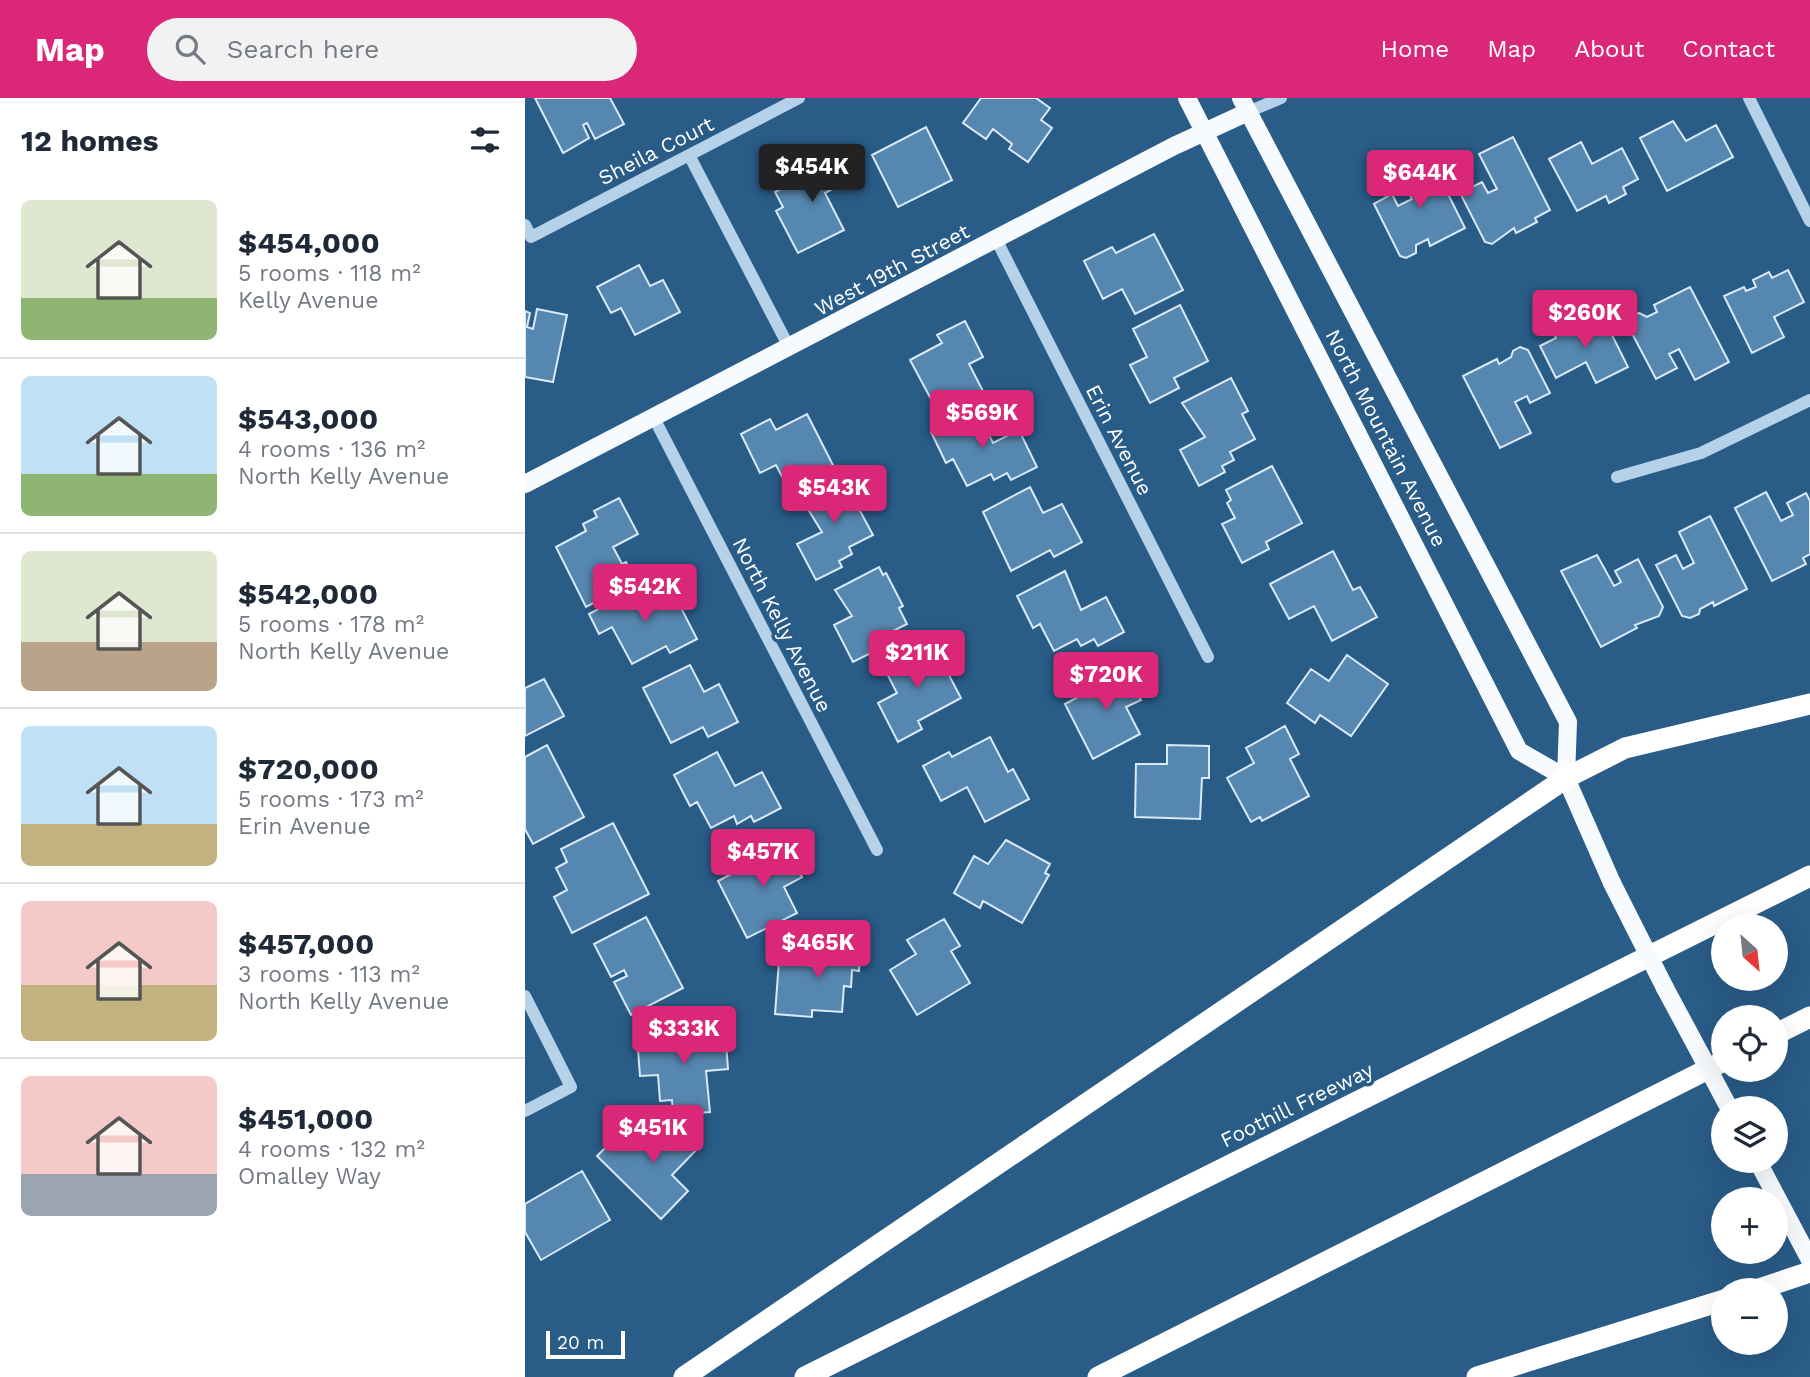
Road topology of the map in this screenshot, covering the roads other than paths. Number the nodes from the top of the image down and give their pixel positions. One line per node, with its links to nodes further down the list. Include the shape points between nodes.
1 (799, 98): 7 (street, Sheila Court)
2 (1187, 98): 6 (main road, North Mountain Avenue)
3 (1281, 98): 5 (street, West 19th Street)
4 (1749, 98): 8 (street)
5 (1244, 105): 6 (main road, West 19th Street); 18 (main road, North Mountain Avenue, via 1568,722)
6 (1204, 131): 10 (main road, West 19th Street); 18 (main road, North Mountain Avenue, via 1519,751)
7 (689, 155): 9 (street, Sheila Court); 11 (street)
8 (1810, 221)
9 (528, 231)
10 (997, 241): 11 (main road, West 19th Street); 16 (street, Erin Avenue)
11 (790, 349): 13 (main road, West 19th Street)
12 (1810, 400): 14 (street, via 1702,453)
13 (654, 418): 15 (main road, West 19th Street); 19 (street, North Kelly Avenue)
14 (1617, 477)
15 (525, 484)
16 (1208, 657)
17 (1810, 704): 18 (highway, via 1625,748)
18 (1566, 778): 25 (main road, North Mountain Avenue, bridge, via 1612,883); 32 (highway)
19 (877, 850)
20 (1810, 876): 33 (highway, Foothill Freeway)
21 (525, 996): 26 (street, via 571,1087)
22 (1810, 1017): 23 (highway)
23 (1788, 1028)
24 (1711, 1068): 34 (highway)
25 (1723, 1096)
26 (525, 1111)
27 (1763, 1173): 28 (main road)
28 (1810, 1260)
29 (1810, 1272): 30 (highway)
30 (1788, 1279)
31 (1711, 1304): 35 (highway)
32 (684, 1377)
33 (805, 1377)
34 (1098, 1377)
35 (1477, 1377)

